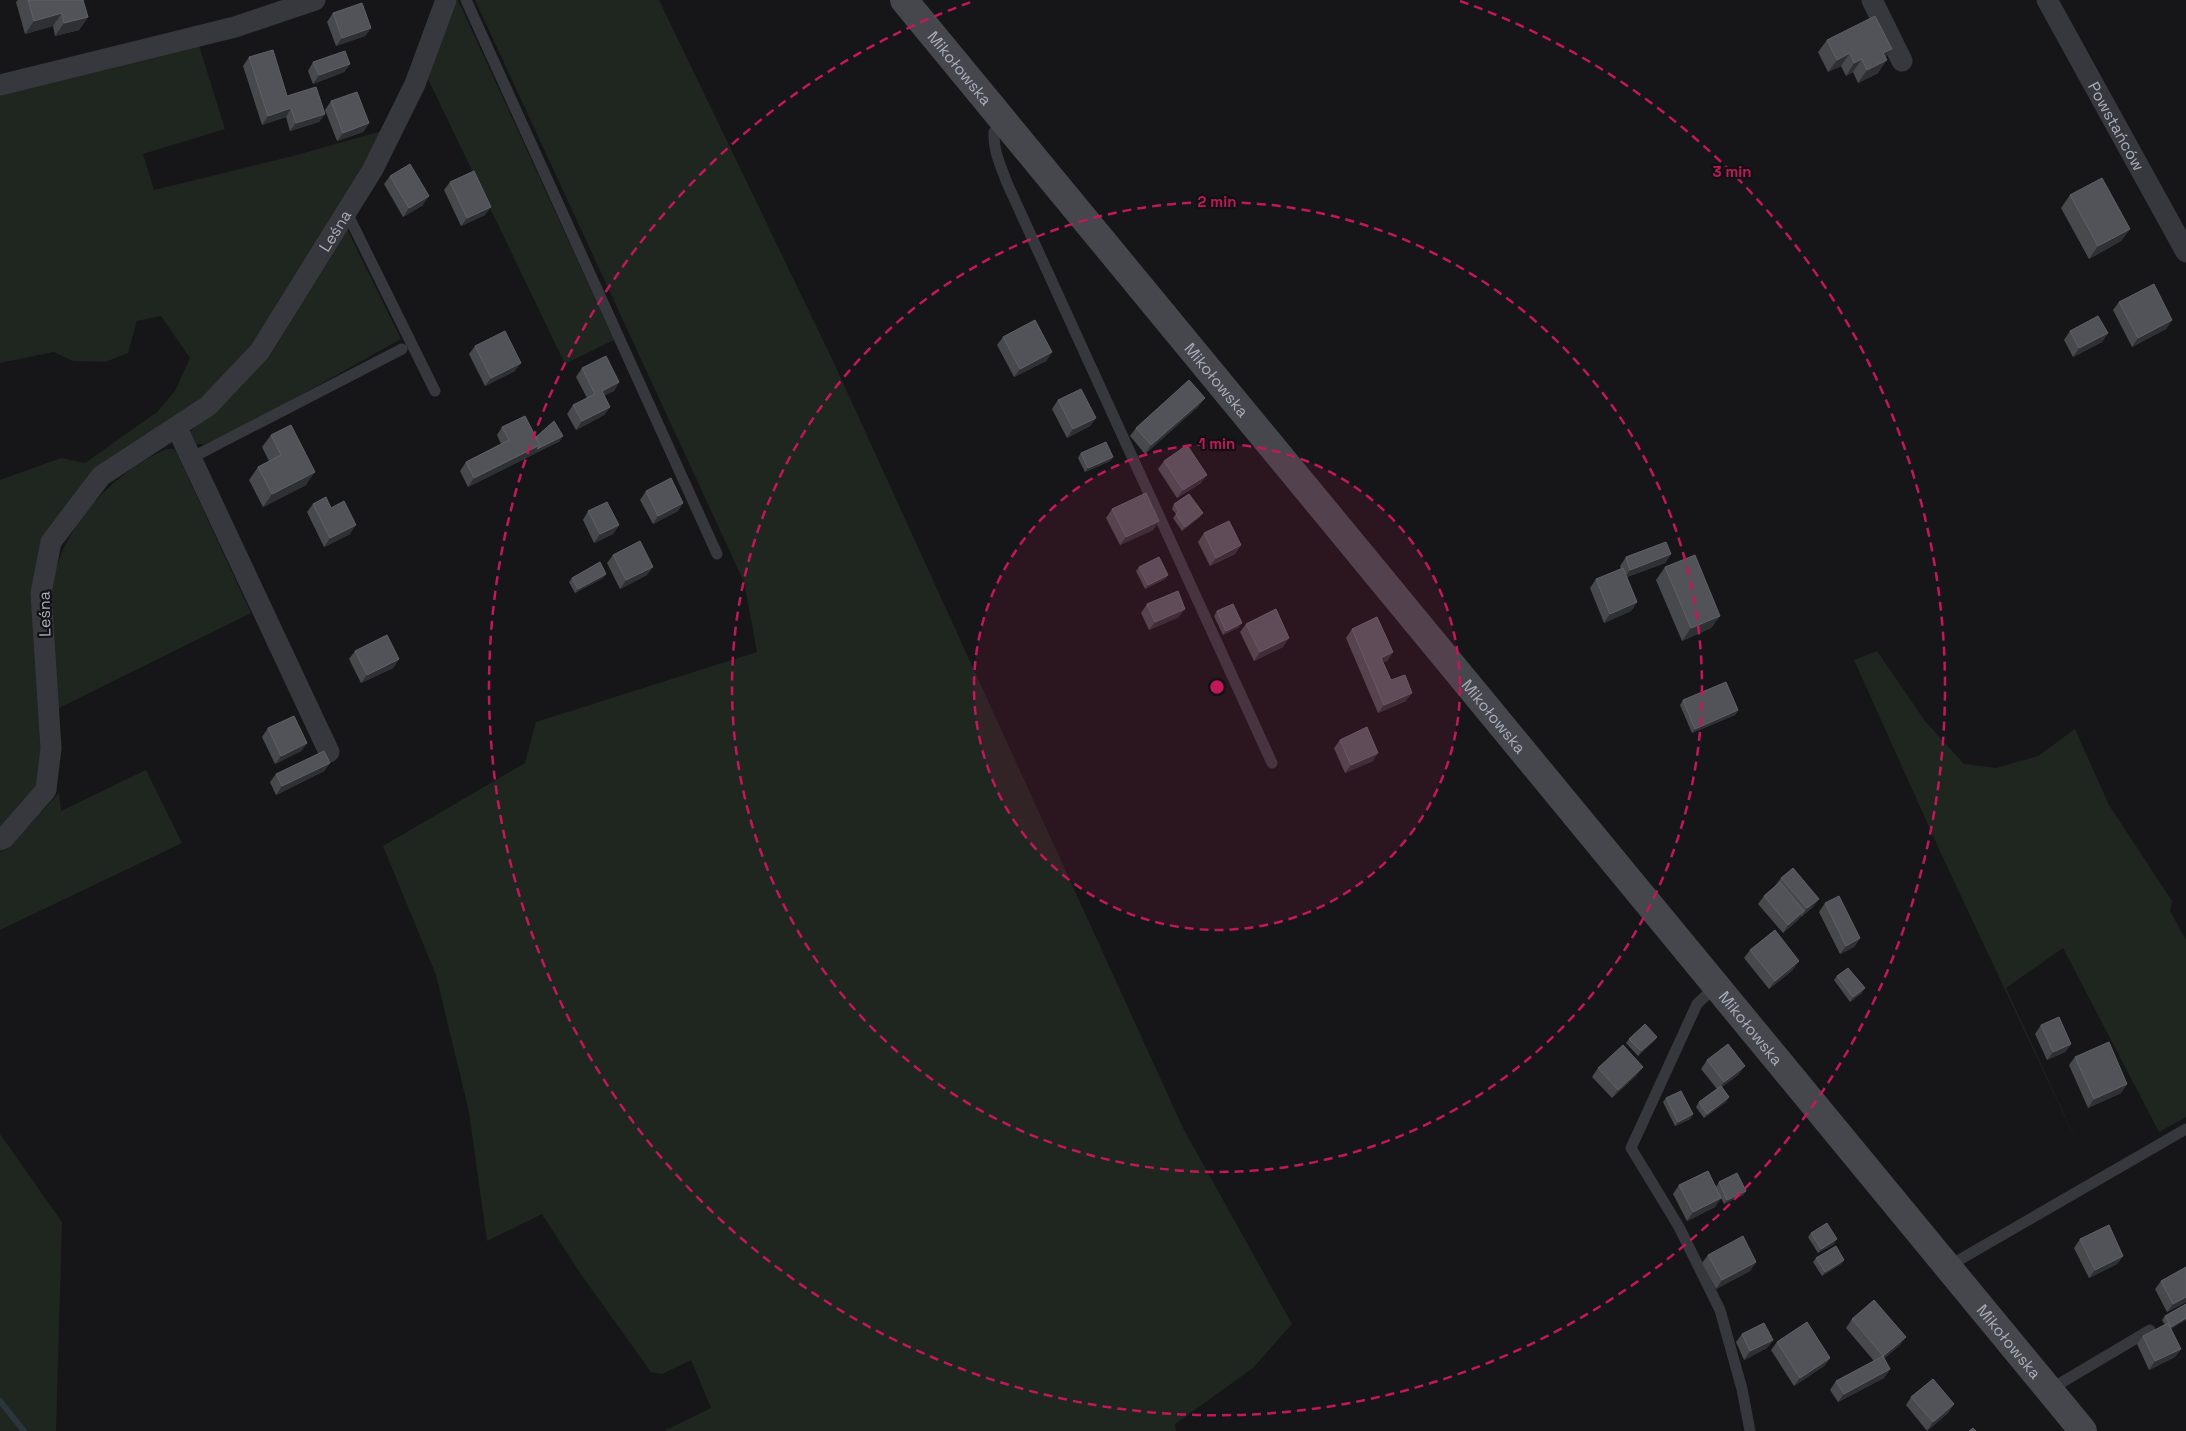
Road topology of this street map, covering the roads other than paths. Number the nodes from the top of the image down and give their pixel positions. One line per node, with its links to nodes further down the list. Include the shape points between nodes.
1 (315, 0): 8 (street, via 235,26)
2 (446, 0): 10 (street, Leśna, via 415,84 373,169)
3 (466, 0): 16 (lane)
4 (904, 0): 9 (main road, Mikołowska)
5 (1872, 0): 7 (street)
6 (2047, 0): 11 (street, Powstańców)
7 (1902, 61)
8 (0, 85)
9 (1005, 121): 18 (lane, via 994,132 994,139 1007,183); 20 (main road, Mikołowska)
10 (346, 211): 13 (lane); 14 (street, Leśna, via 260,352 208,406)
11 (2186, 252)
12 (402, 349): 15 (lane)
13 (435, 391)
14 (177, 428): 15 (street); 19 (street, Leśna, via 101,476 51,542 41,593 51,748 46,790)
15 (191, 458): 17 (street)
16 (717, 554)
17 (329, 752)
18 (1272, 763)
19 (0, 840)
20 (1717, 985): 22 (main road, Mikołowska); 25 (lane, via 1697,1004 1631,1148 1679,1227 1720,1310)
21 (2186, 1129): 22 (lane)
22 (1947, 1267): 24 (main road, Mikołowska)
23 (2150, 1330): 24 (lane)
24 (2049, 1390): 26 (main road, Mikołowska)
25 (1750, 1431)
26 (2083, 1431)

